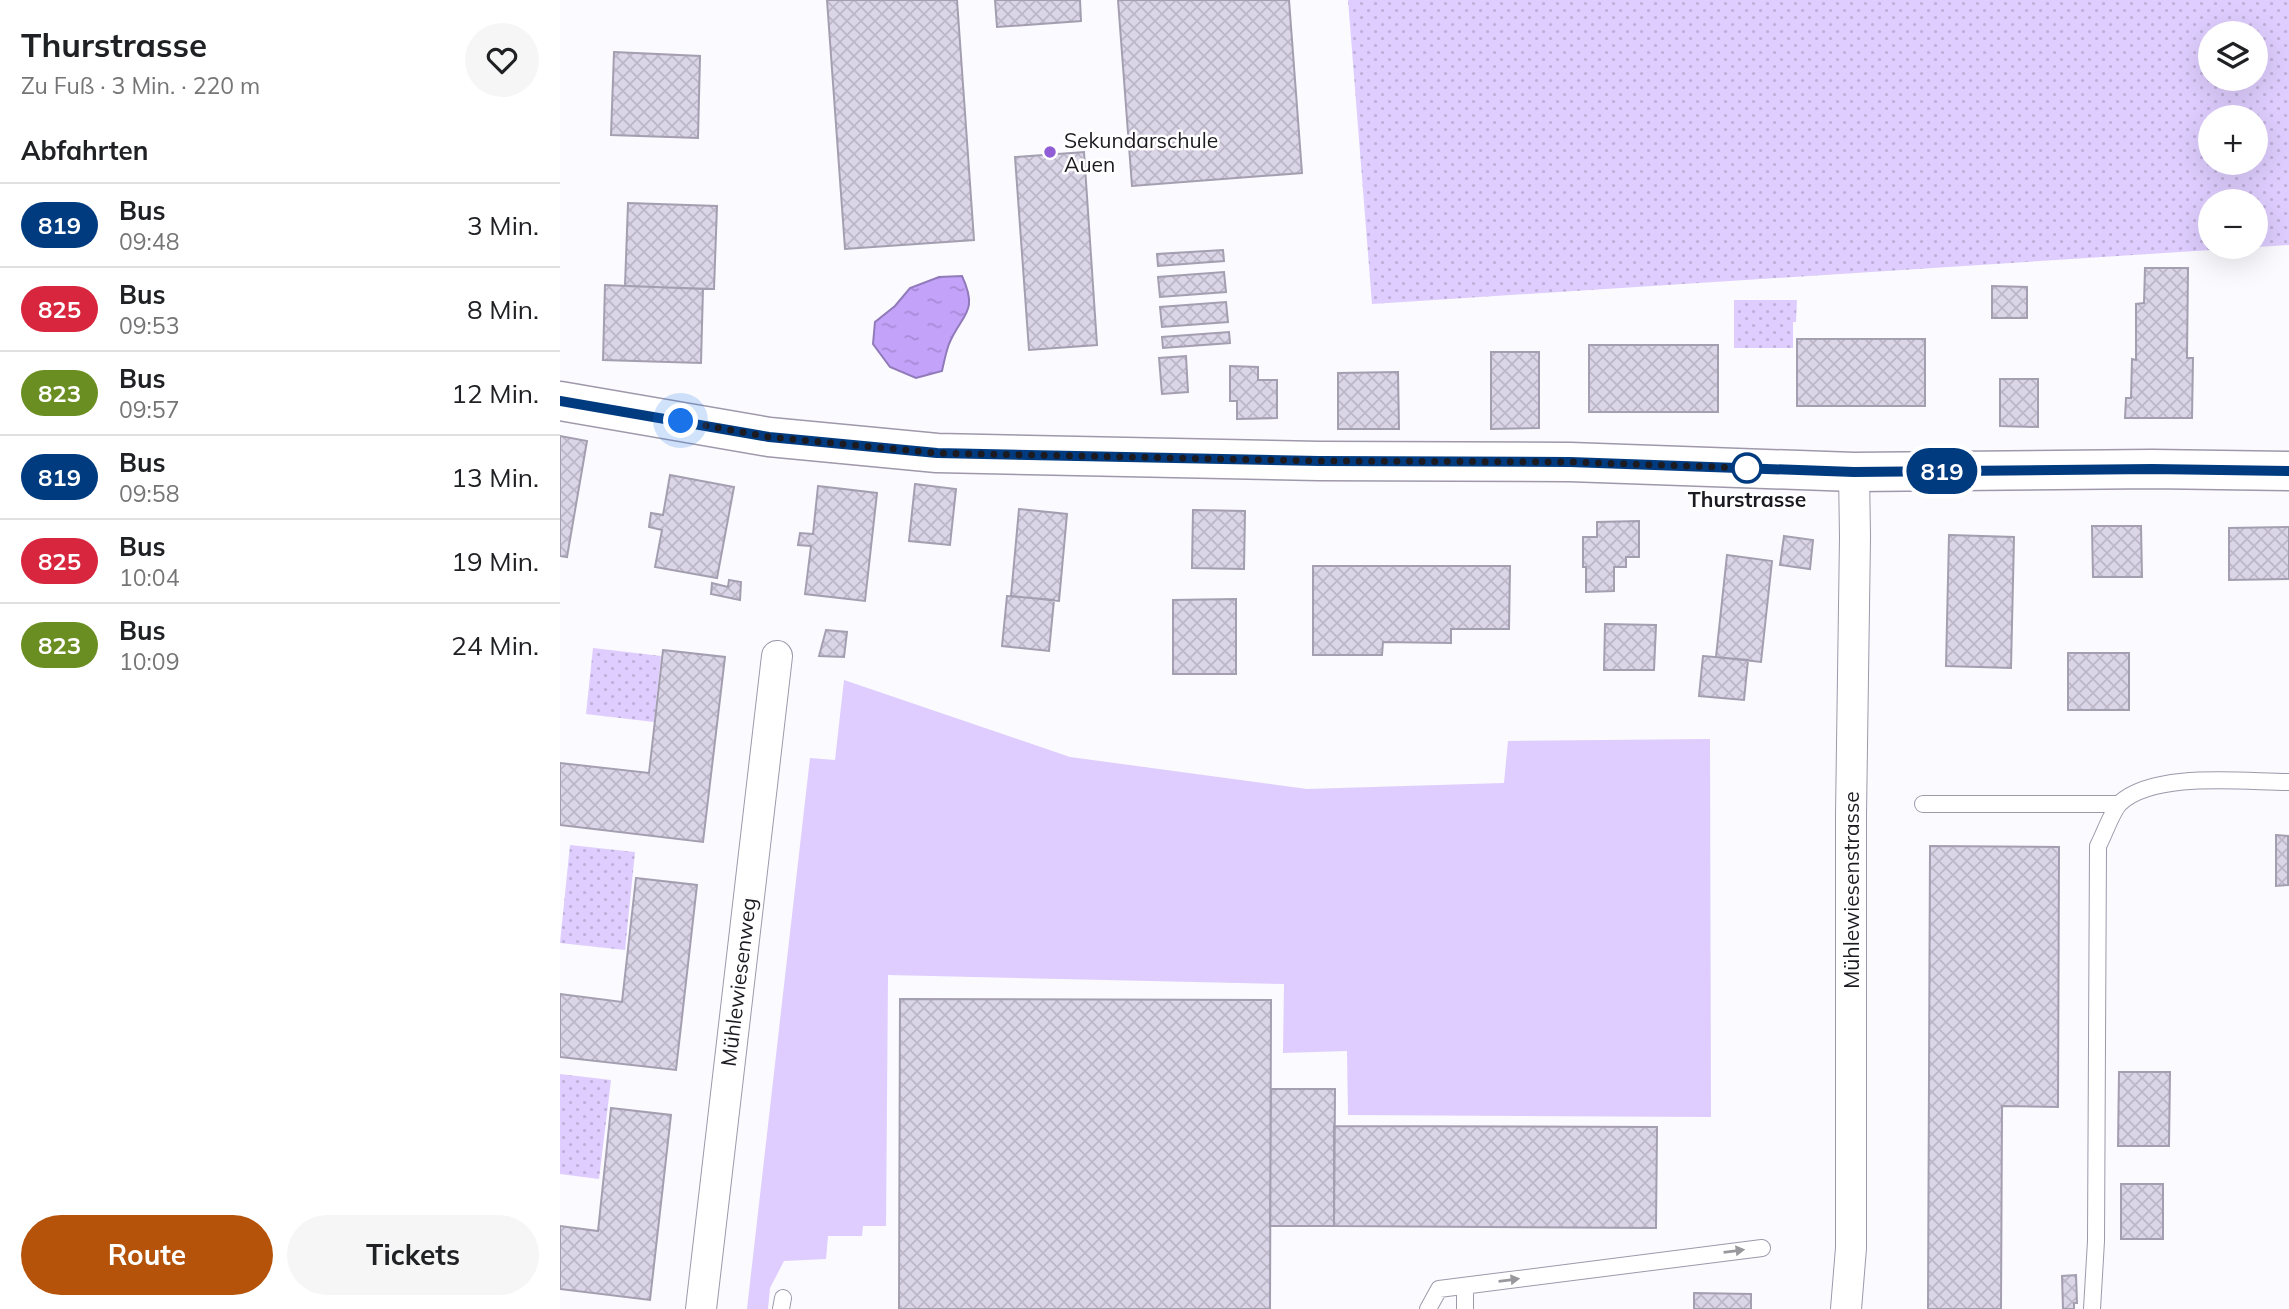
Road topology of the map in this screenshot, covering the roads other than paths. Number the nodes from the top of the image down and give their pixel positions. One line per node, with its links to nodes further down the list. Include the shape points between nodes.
1 (560, 401): 3 (street, via 769,437 937,453 1570,462)
2 (2289, 471): 3 (street)
3 (1854, 472): 13 (street, Mühlewiesenstrasse, via 1851,1248)
4 (777, 656): 10 (street, Mühlewiesenweg)
5 (2289, 782): 7 (lane, via 2171,782 2143,788)
6 (1923, 804): 7 (lane)
7 (2119, 804): 14 (lane, via 2098,846)
8 (1762, 1248): 9 (lane, one-way to 8)
9 (1465, 1286): 11 (lane, via 1439,1289); 12 (lane)
10 (701, 1309)
11 (1428, 1309)
12 (1465, 1309)
13 (1846, 1309)
14 (2092, 1309)

